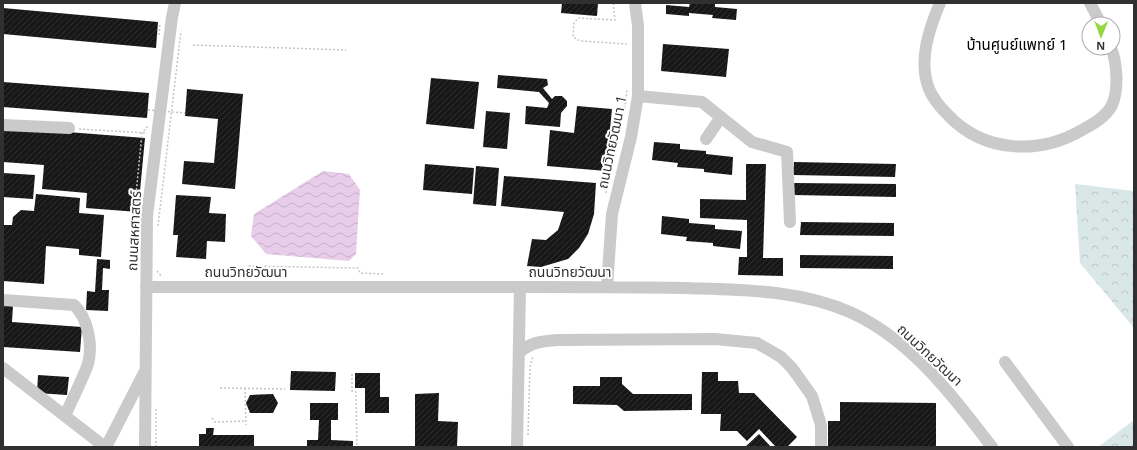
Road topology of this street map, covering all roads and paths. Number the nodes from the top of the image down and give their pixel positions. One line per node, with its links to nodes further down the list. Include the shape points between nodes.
1 (171, 3): 8 (street)
2 (175, 3): 8 (street)
3 (613, 3): 10 (path, via 615,20 578,18 574,23 573,37 580,41)
4 (635, 3): 15 (street, ถนนวิทยวัฒนา 1, via 638,26)
5 (940, 3): 13 (street, via 928,34 925,53 929,89 938,105 956,123 973,135 991,142 1014,147 1036,146 1056,142 1098,121 1112,105 1114,98)
6 (1090, 3): 7 (street)
7 (1097, 16)
8 (172, 17): 21 (street, ถนนสหศาสตร์)
9 (181, 30): 25 (path)
10 (628, 44)
11 (193, 45): 12 (path)
12 (346, 50)
13 (1114, 56)
14 (627, 88): 23 (path, via 624,114 617,123)
15 (638, 96): 18 (street, via 702,102); 32 (street, ถนนวิทยวัฒนา 1, via 612,214)
16 (148, 110): 17 (path, bridge)
17 (185, 113)
18 (721, 117): 22 (street); 24 (street, via 752,142 787,152)
19 (3, 125): 20 (street)
20 (68, 128): 21 (path)
21 (157, 134): 30 (street, ถนนสหศาสตร์, via 147,216)
22 (706, 139)
23 (605, 199)
24 (790, 222)
25 (158, 227)
26 (156, 266): 28 (path, via 158,274)
27 (384, 274): 29 (path, via 360,273 358,268 249,266)
28 (163, 278)
29 (245, 280)
30 (146, 287): 31 (street, ถนนวิทยวัฒนา); 38 (street, ถนนสหศาสตร์)
31 (520, 287): 32 (street, ถนนวิทยวัฒนา); 34 (street)
32 (607, 287): 55 (street, ถนนวิทยวัฒนา, via 760,290 795,295 836,307 868,322 898,342 957,402)
33 (3, 300): 44 (street, via 74,305 80,311 89,333 88,363)
34 (520, 352): 53 (street); 54 (street, via 528,345 540,341 558,340 715,339 757,343 781,357 812,396 821,424)
35 (535, 353): 48 (path, via 531,358 530,367)
36 (1005, 362): 56 (street)
37 (3, 368): 44 (street)
38 (145, 369): 49 (street); 50 (street, ถนนสหศาสตร์)
39 (352, 374): 52 (path, via 352,391 356,392)
40 (220, 388): 41 (path)
41 (245, 388): 42 (path); 46 (path)
42 (285, 389)
43 (156, 405): 51 (path)
44 (65, 416): 49 (street)
45 (212, 418): 46 (path, via 215,422)
46 (246, 421): 47 (path)
47 (246, 425)
48 (528, 440)
49 (106, 447)
50 (146, 447)
51 (156, 447)
52 (357, 447)
53 (517, 447)
54 (821, 447)
55 (992, 447)
56 (1068, 447)

